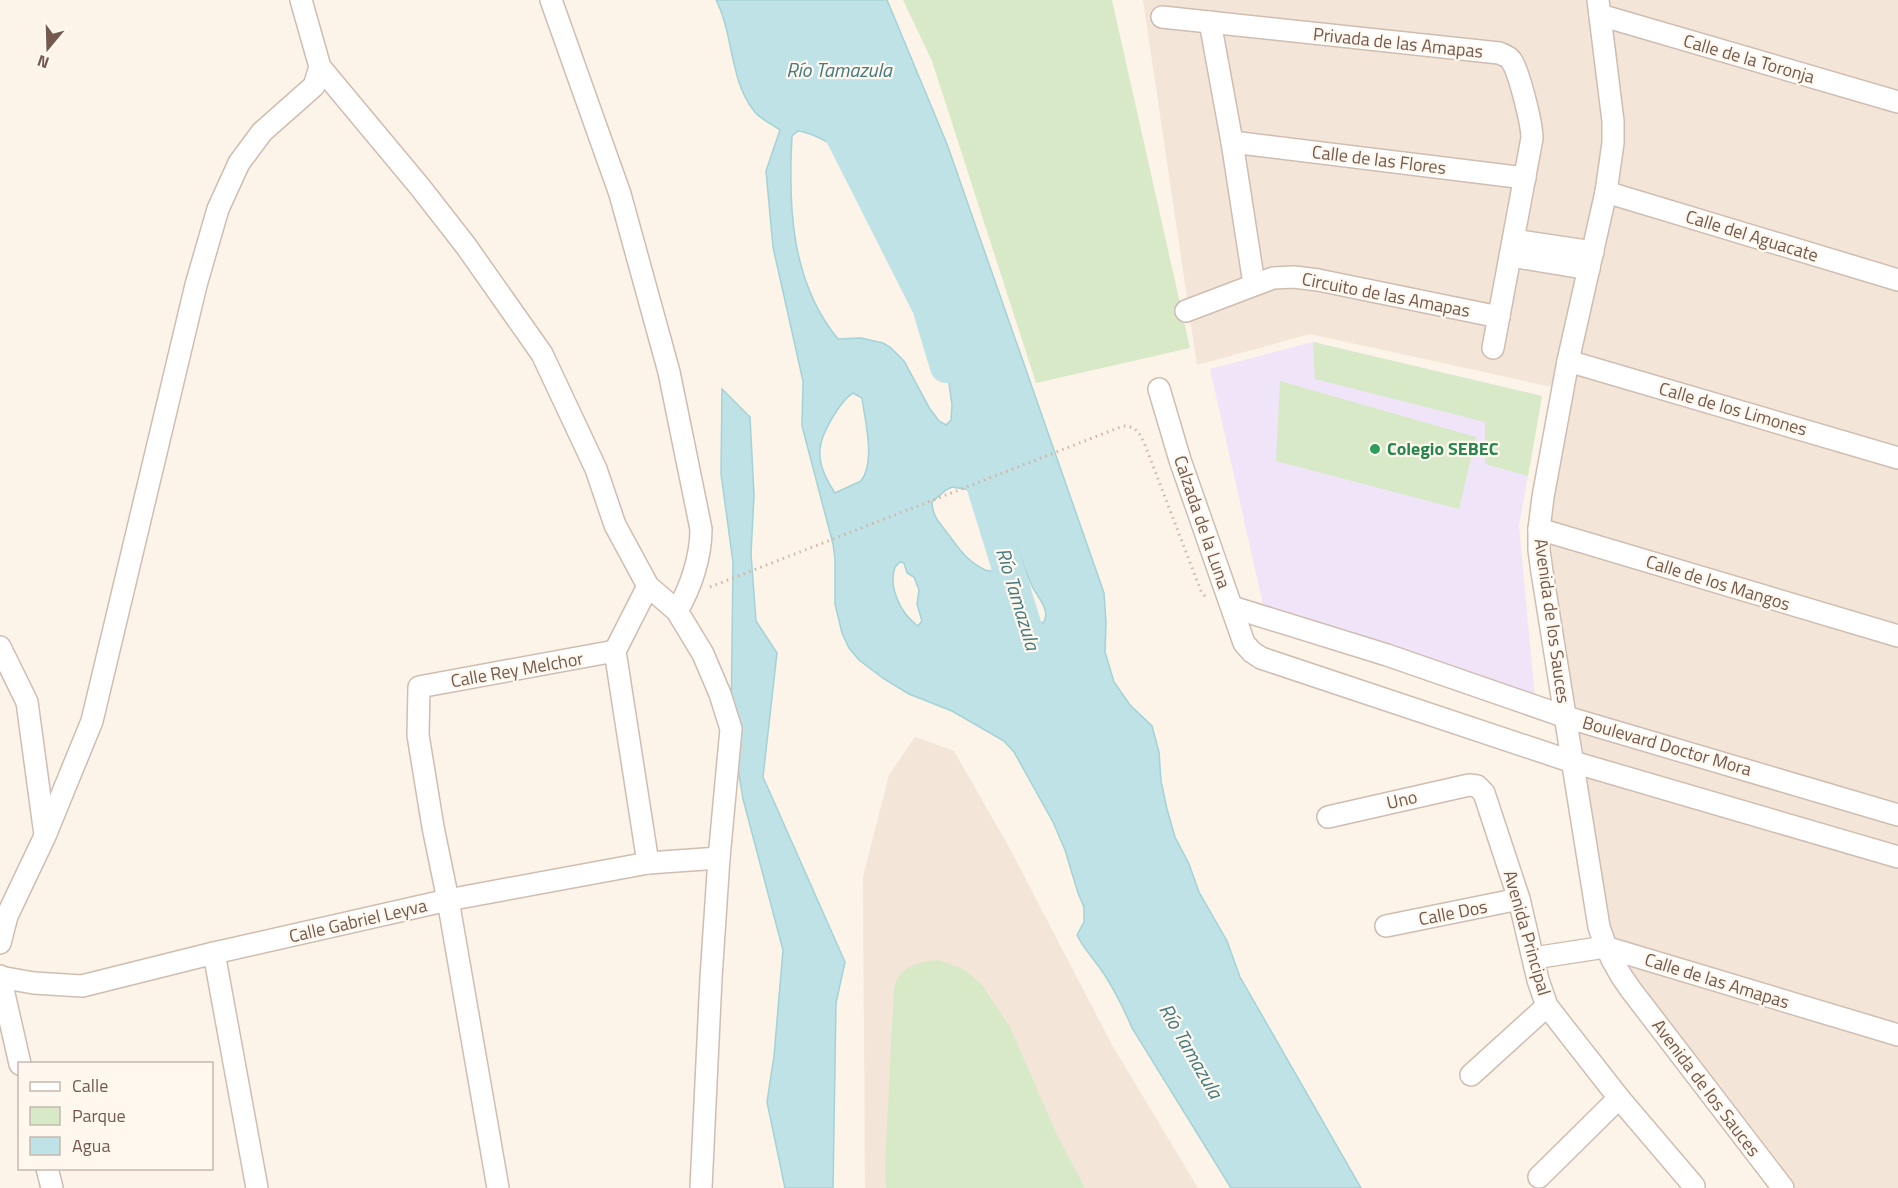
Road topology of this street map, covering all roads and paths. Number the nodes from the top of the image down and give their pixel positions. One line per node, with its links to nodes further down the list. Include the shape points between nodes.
1 (301, 0): 6 (street)
2 (551, 0): 25 (street, via 620,194 669,372 701,529 701,547 686,596)
3 (1599, 8): 7 (street, Calle de la Toronja); 10 (street, Avenida de los Sauces, via 1613,121)
4 (1162, 17): 5 (street, Privada de las Amapas)
5 (1209, 22): 8 (street); 9 (street, Privada de las Amapas, via 1499,53 1510,58 1532,123)
6 (320, 67): 22 (street, via 446,221 542,354 596,469 615,525); 34 (street, via 314,86 262,132 240,162 218,209 196,285 92,720)
7 (1898, 102)
8 (1232, 142): 9 (street, Calle de las Flores); 14 (street)
9 (1525, 178): 11 (street)
10 (1605, 192): 12 (street, Avenida de los Sauces); 13 (street, Calle del Aguacate)
11 (1512, 248): 12 (street); 16 (street)
12 (1591, 261): 18 (street, Avenida de los Sauces)
13 (1898, 280)
14 (1254, 284): 15 (street, Circuito de las Amapas); 16 (street, Circuito de las Amapas, via 1273,278 1318,280)
15 (1186, 311)
16 (1499, 317): 17 (street)
17 (1493, 348)
18 (1568, 361): 20 (street, Calle de los Limones); 21 (street, Avenida de los Sauces)
19 (1159, 389): 24 (street, Calzada de la Luna)
20 (1898, 458)
21 (1539, 529): 26 (street, Calle de los Mangos); 29 (street, Avenida de los Sauces, via 1540,561)
22 (648, 586): 25 (street); 28 (street)
23 (710, 587): 24 (path, via 1131,426 1145,445 1201,591 1214,603)
24 (1232, 607): 29 (street, Boulevard Doctor Mora); 30 (street, Calzada de la Luna, via 1244,643 1261,658)
25 (677, 611): 36 (street, via 703,654 731,729)
26 (1898, 636)
27 (0, 647): 34 (street, via 27,702)
28 (615, 651): 37 (street); 39 (street, Calle Rey Melchor, via 419,687 418,735)
29 (1566, 717): 30 (street, Avenida de los Sauces); 32 (street, Boulevard Doctor Mora)
30 (1574, 762): 35 (street); 43 (street, Avenida de los Sauces)
31 (1477, 786): 33 (street, Uno); 38 (street, Avenida Principal, via 1484,793)
32 (1898, 815)
33 (1328, 817)
34 (45, 836): 40 (street)
35 (1898, 857)
36 (719, 858): 37 (street, Calle Gabriel Leyva); 57 (street)
37 (648, 863): 39 (street, Calle Gabriel Leyva)
38 (1519, 899): 41 (street, Calle Dos); 45 (street, Avenida Principal)
39 (448, 900): 44 (street, Calle Gabriel Leyva); 56 (street)
40 (3, 916): 42 (street)
41 (1386, 926)
42 (0, 943)
43 (1605, 947): 45 (street, Calle de las Amapas); 48 (street, Calle de las Amapas); 59 (street, Avenida de los Sauces, via 1631,990)
44 (214, 953): 46 (street, Calle Gabriel Leyva, via 82,986); 55 (street)
45 (1534, 958): 47 (street, Avenida Principal)
46 (0, 977): 49 (street)
47 (1547, 1006): 50 (street); 51 (street, Avenida Principal)
48 (1898, 1035)
49 (20, 1062)
50 (1471, 1075)
51 (1619, 1098): 53 (street); 58 (street, Avenida Principal, via 1695,1186)
52 (48, 1170): 54 (street)
53 (1539, 1177)
54 (52, 1188)
55 (257, 1188)
56 (498, 1188)
57 (701, 1188)
58 (1692, 1188)
59 (1783, 1188)

